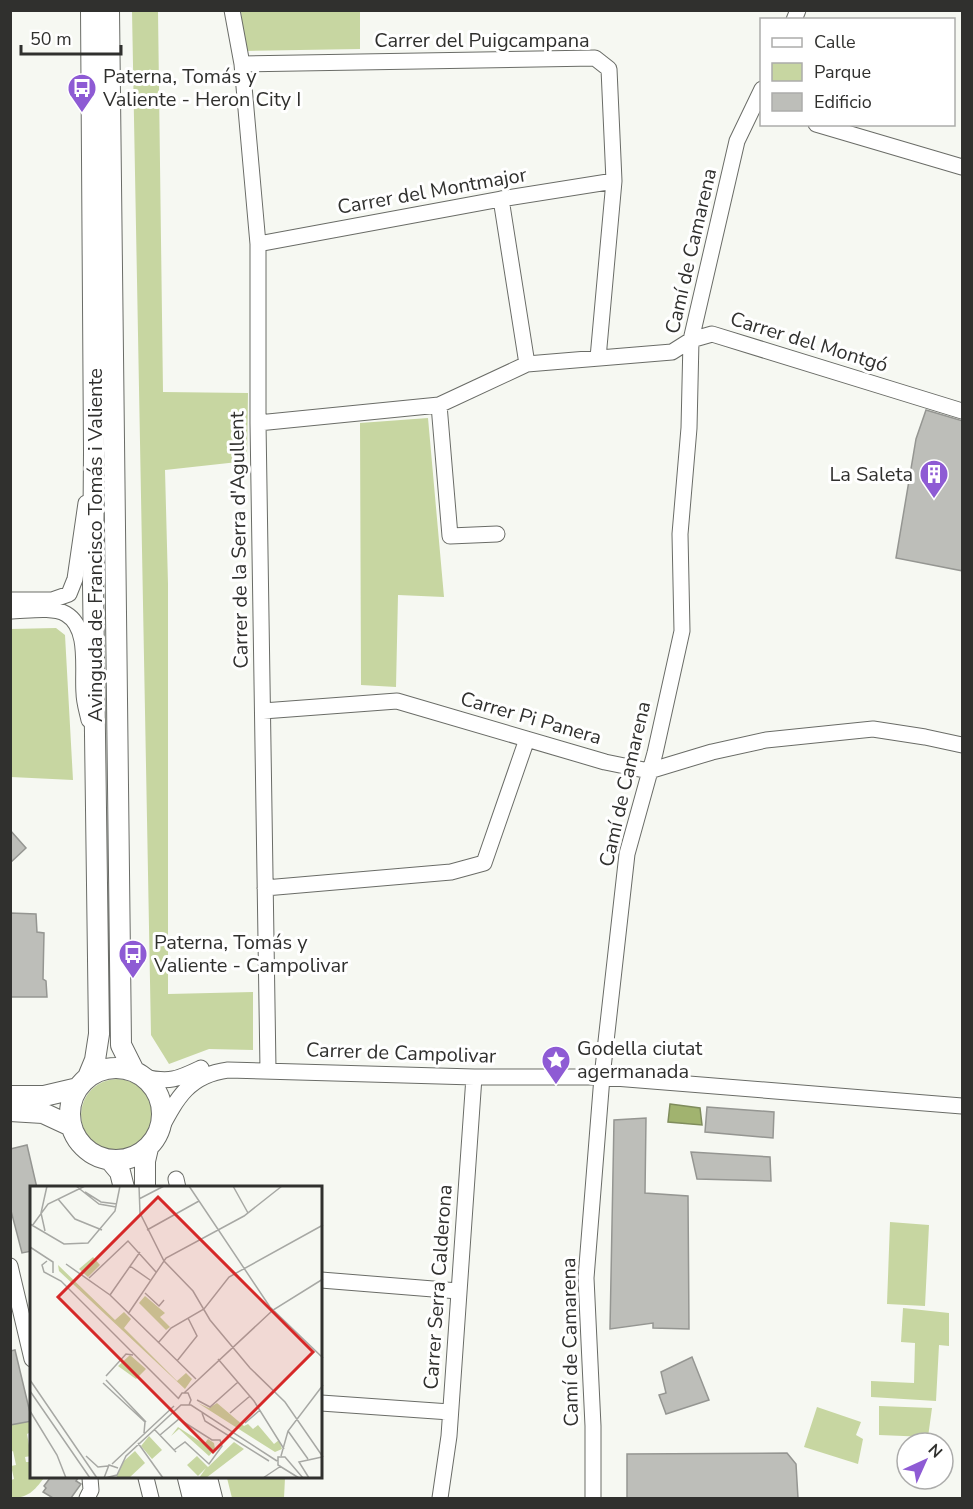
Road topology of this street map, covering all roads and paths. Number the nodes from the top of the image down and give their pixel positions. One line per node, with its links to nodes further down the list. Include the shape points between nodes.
1 (91, 10): 17 (main road, Avinguda de Francisco Tomás i Valiente)
2 (109, 10): 29 (main road, Avinguda de Francisco Tomás i Valiente, via 121,1045)
3 (232, 10): 4 (street, Carrer de la Serra d'Agullent)
4 (242, 64): 8 (street, Carrer del Puigcampana, via 595,58 609,69); 10 (street, Carrer de la Serra d'Agullent)
5 (757, 108): 11 (street, Camí de Camarena, via 737,141)
6 (823, 126): 7 (street)
7 (963, 167)
8 (614, 182): 9 (street, Carrer del Montmajor); 12 (street, Carrer del Puigcampana)
9 (501, 199): 10 (street, Carrer del Montmajor); 13 (street)
10 (258, 244): 16 (street, Carrer de la Serra d'Agullent)
11 (691, 340): 12 (street, Carrer del Montgó, via 672,352); 15 (street, Carrer del Montgó, via 712,334); 25 (street, Camí de Camarena, via 680,534 682,631)
12 (598, 358): 13 (street, Carrer del Montgó)
13 (527, 364): 14 (street, Carrer del Montgó)
14 (439, 405): 16 (street, Carrer del Montgó); 18 (street, via 450,536)
15 (963, 411)
16 (258, 423): 21 (street, Carrer de la Serra d'Agullent)
17 (94, 452): 19 (street, via 75,579 69,594 52,600); 24 (main road, Avinguda de Francisco Tomás i Valiente)
18 (497, 534)
19 (10, 600)
20 (10, 611): 24 (street, via 66,614 76,624 82,638 84,696)
21 (263, 711): 22 (street, Carrer Pi Panera, via 398,701); 26 (street, Carrer de la Serra d'Agullent)
22 (528, 739): 25 (street, Carrer Pi Panera); 26 (street, via 483,863 451,872)
23 (963, 745): 25 (street, Carrer Pi Panera, via 873,729 766,740)
24 (97, 760): 32 (main road, Avinguda de Francisco Tomás i Valiente, via 99,1034 95,1060)
25 (649, 771): 31 (street, Camí de Camarena, via 627,854)
26 (265, 888): 28 (street, Carrer de la Serra d'Agullent)
27 (244, 1070): 28 (street, Carrer de Campolivar); 29 (street, Carrer de Campolivar, via 215,1063 173,1081); 37 (street, Carrer de Campolivar, via 218,1071 190,1085 172,1106)
28 (268, 1070): 30 (street, Carrer de Campolivar)
29 (139, 1074): 32 (main road, via 118,1068 102,1070); 37 (main road, via 161,1101)
30 (474, 1077): 31 (street, Carrer de Campolivar); 44 (street, Carrer Serra Calderona)
31 (602, 1077): 34 (street, Carrer de Campolivar); 57 (street, Camí de Camarena, via 586,1278)
32 (83, 1082): 33 (main road, via 44,1096); 36 (main road, via 72,1100)
33 (17, 1094)
34 (963, 1106)
35 (10, 1110): 36 (main road, via 44,1113)
36 (72, 1126): 39 (main road, via 87,1150)
37 (160, 1130): 38 (main road)
38 (148, 1148): 39 (main road, via 125,1160); 41 (main road)
39 (110, 1160): 40 (main road, via 120,1172)
40 (124, 1186)
41 (145, 1186)
42 (10, 1266): 45 (street)
43 (322, 1280): 44 (street)
44 (458, 1291): 47 (street, Carrer Serra Calderona)
45 (30, 1351)
46 (322, 1403): 47 (street)
47 (450, 1412): 56 (street, Carrer Serra Calderona)
48 (90, 1479): 52 (street)
49 (147, 1479): 53 (street)
50 (188, 1479): 54 (main road)
51 (207, 1479): 55 (main road)
52 (87, 1498)
53 (151, 1498)
54 (193, 1498)
55 (212, 1498)
56 (440, 1498)
57 (593, 1498)

